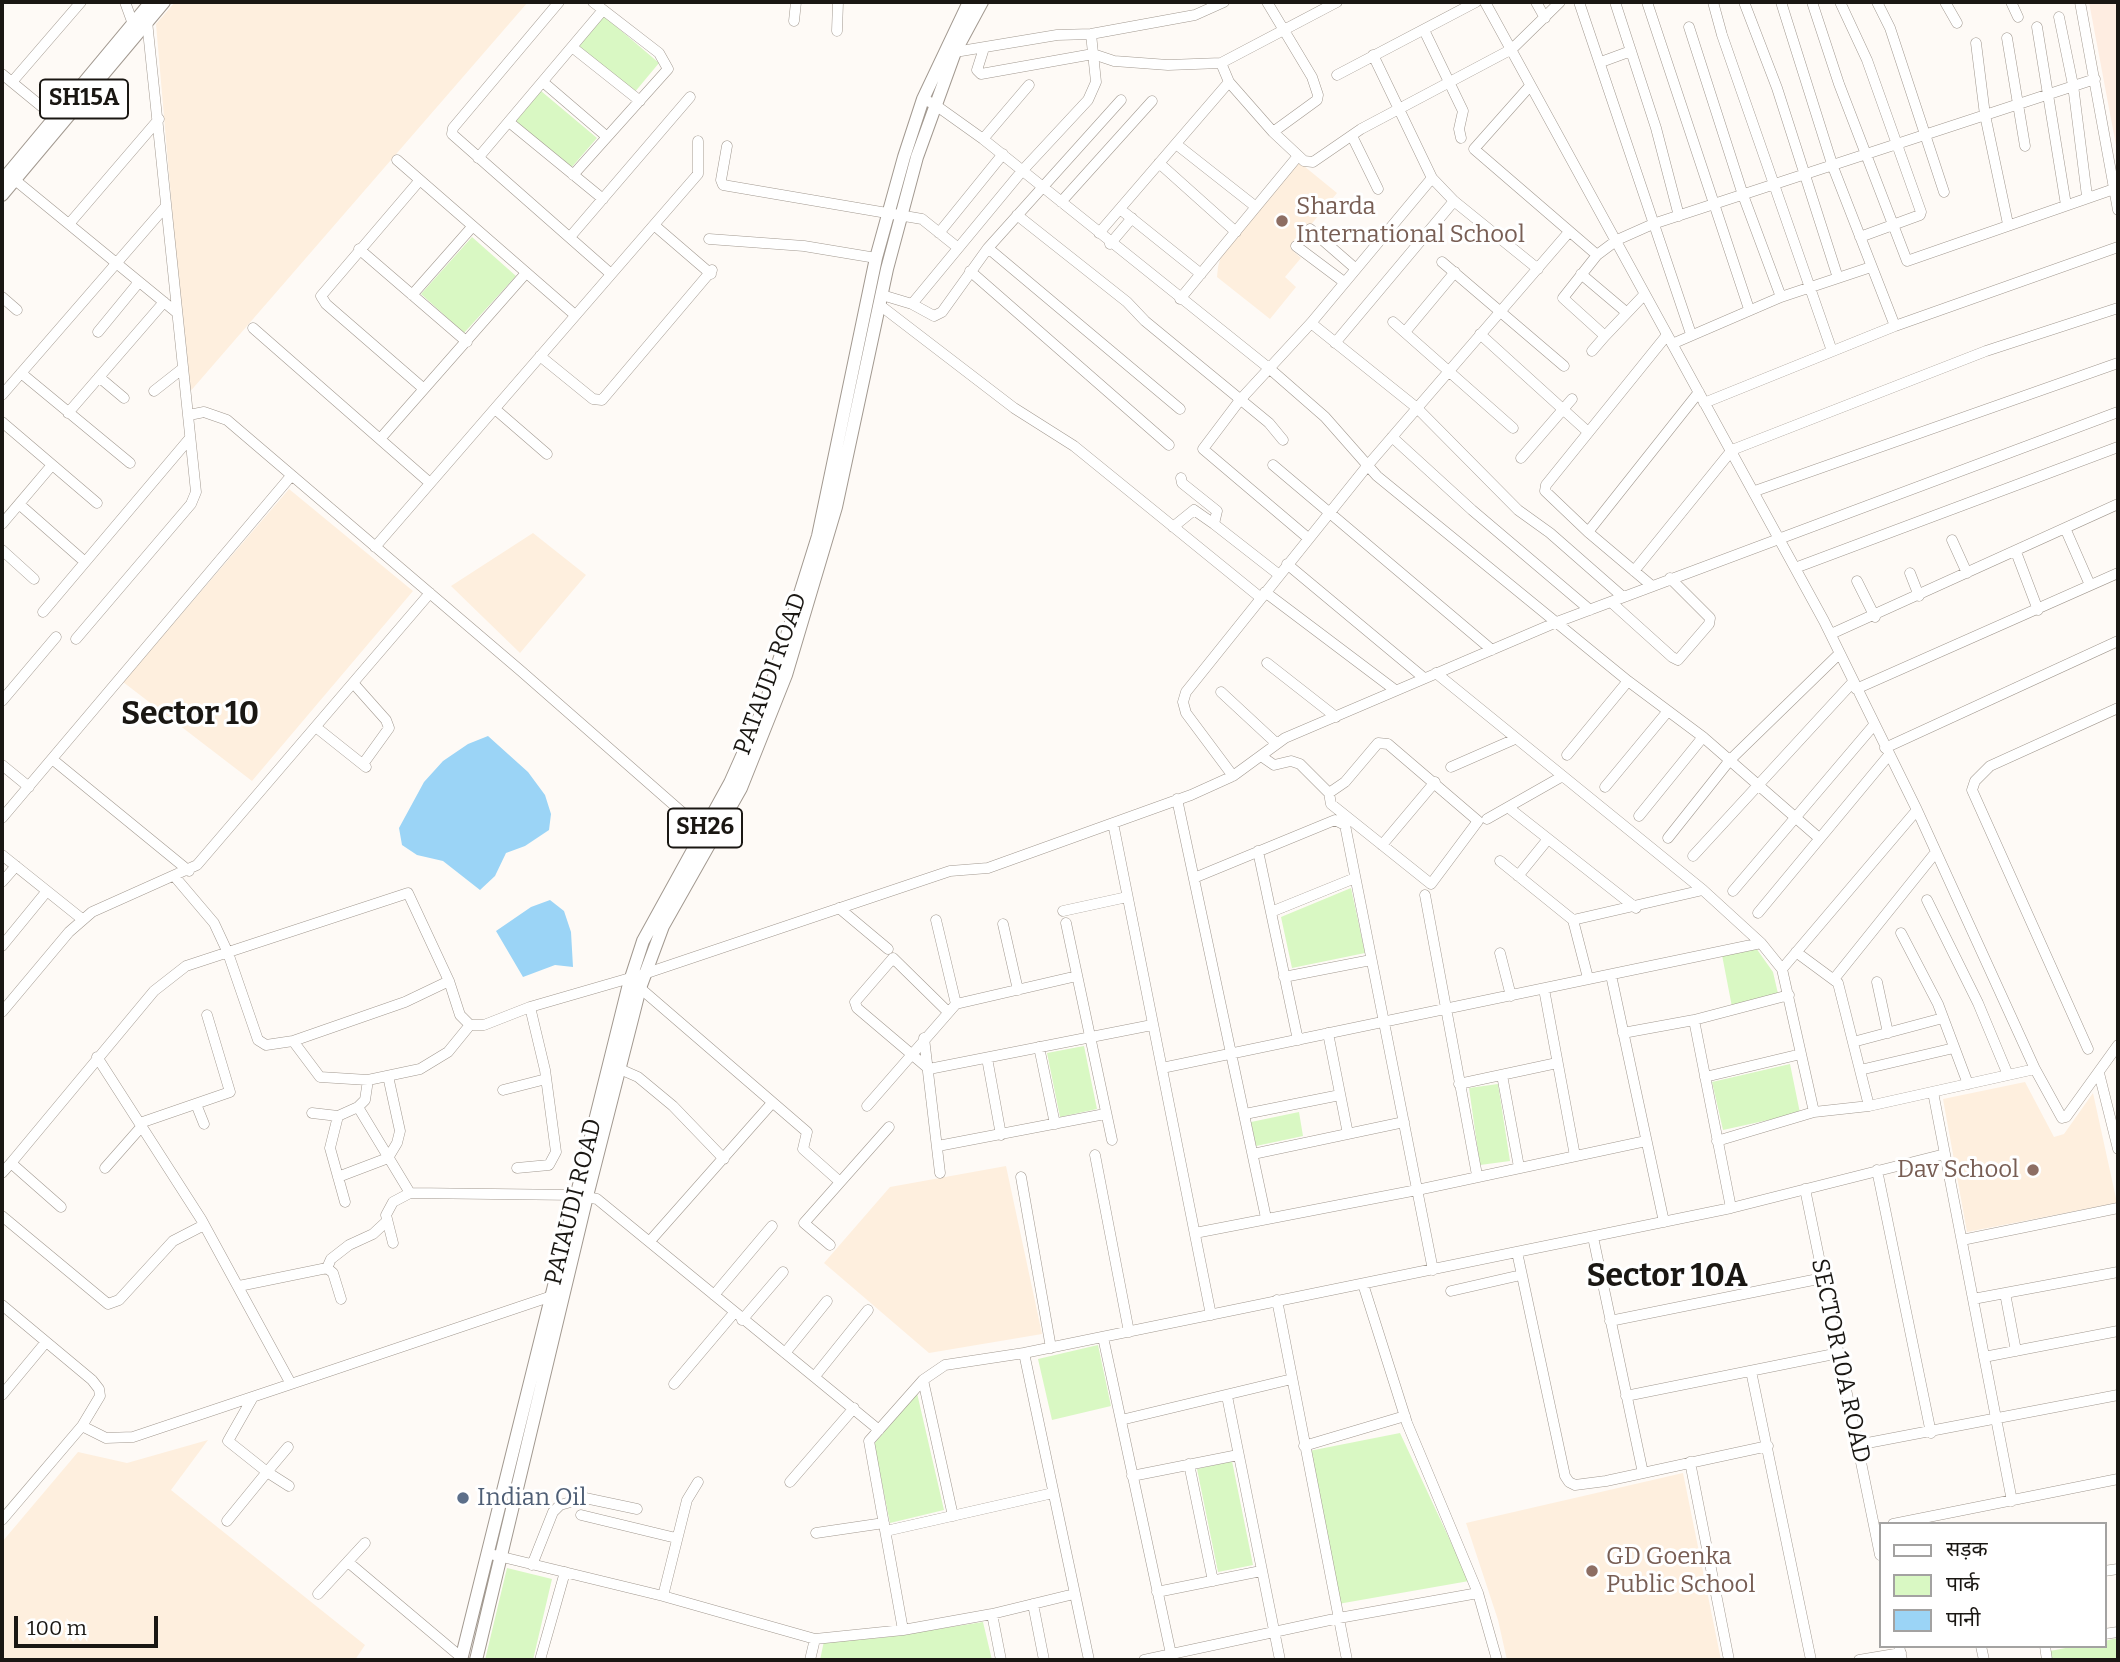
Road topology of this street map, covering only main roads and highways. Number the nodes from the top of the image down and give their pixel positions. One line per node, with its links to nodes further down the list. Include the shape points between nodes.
1 (151, 2): 6 (main road, SH15A)
2 (164, 2): 6 (main road, SH15A)
3 (969, 2): 5 (main road, SH26)
4 (982, 2): 5 (main road, SH26)
5 (929, 101): 9 (main road, SH26); 9 (main road, SH26, via 876,258)
6 (59, 120): 7 (main road, SH15A)
7 (8, 180): 8 (main road, SH15A)
8 (2, 195)
9 (834, 492): 10 (main road, SH26, via 819,575 741,788 708,835)
10 (638, 975): 11 (main road, SH26); 11 (main road, SH26, via 640,988)
11 (614, 1066): 12 (main road, SH26)
12 (495, 1555): 13 (main road, SH26); 14 (main road, SH26)
13 (461, 1659)
14 (476, 1660)

